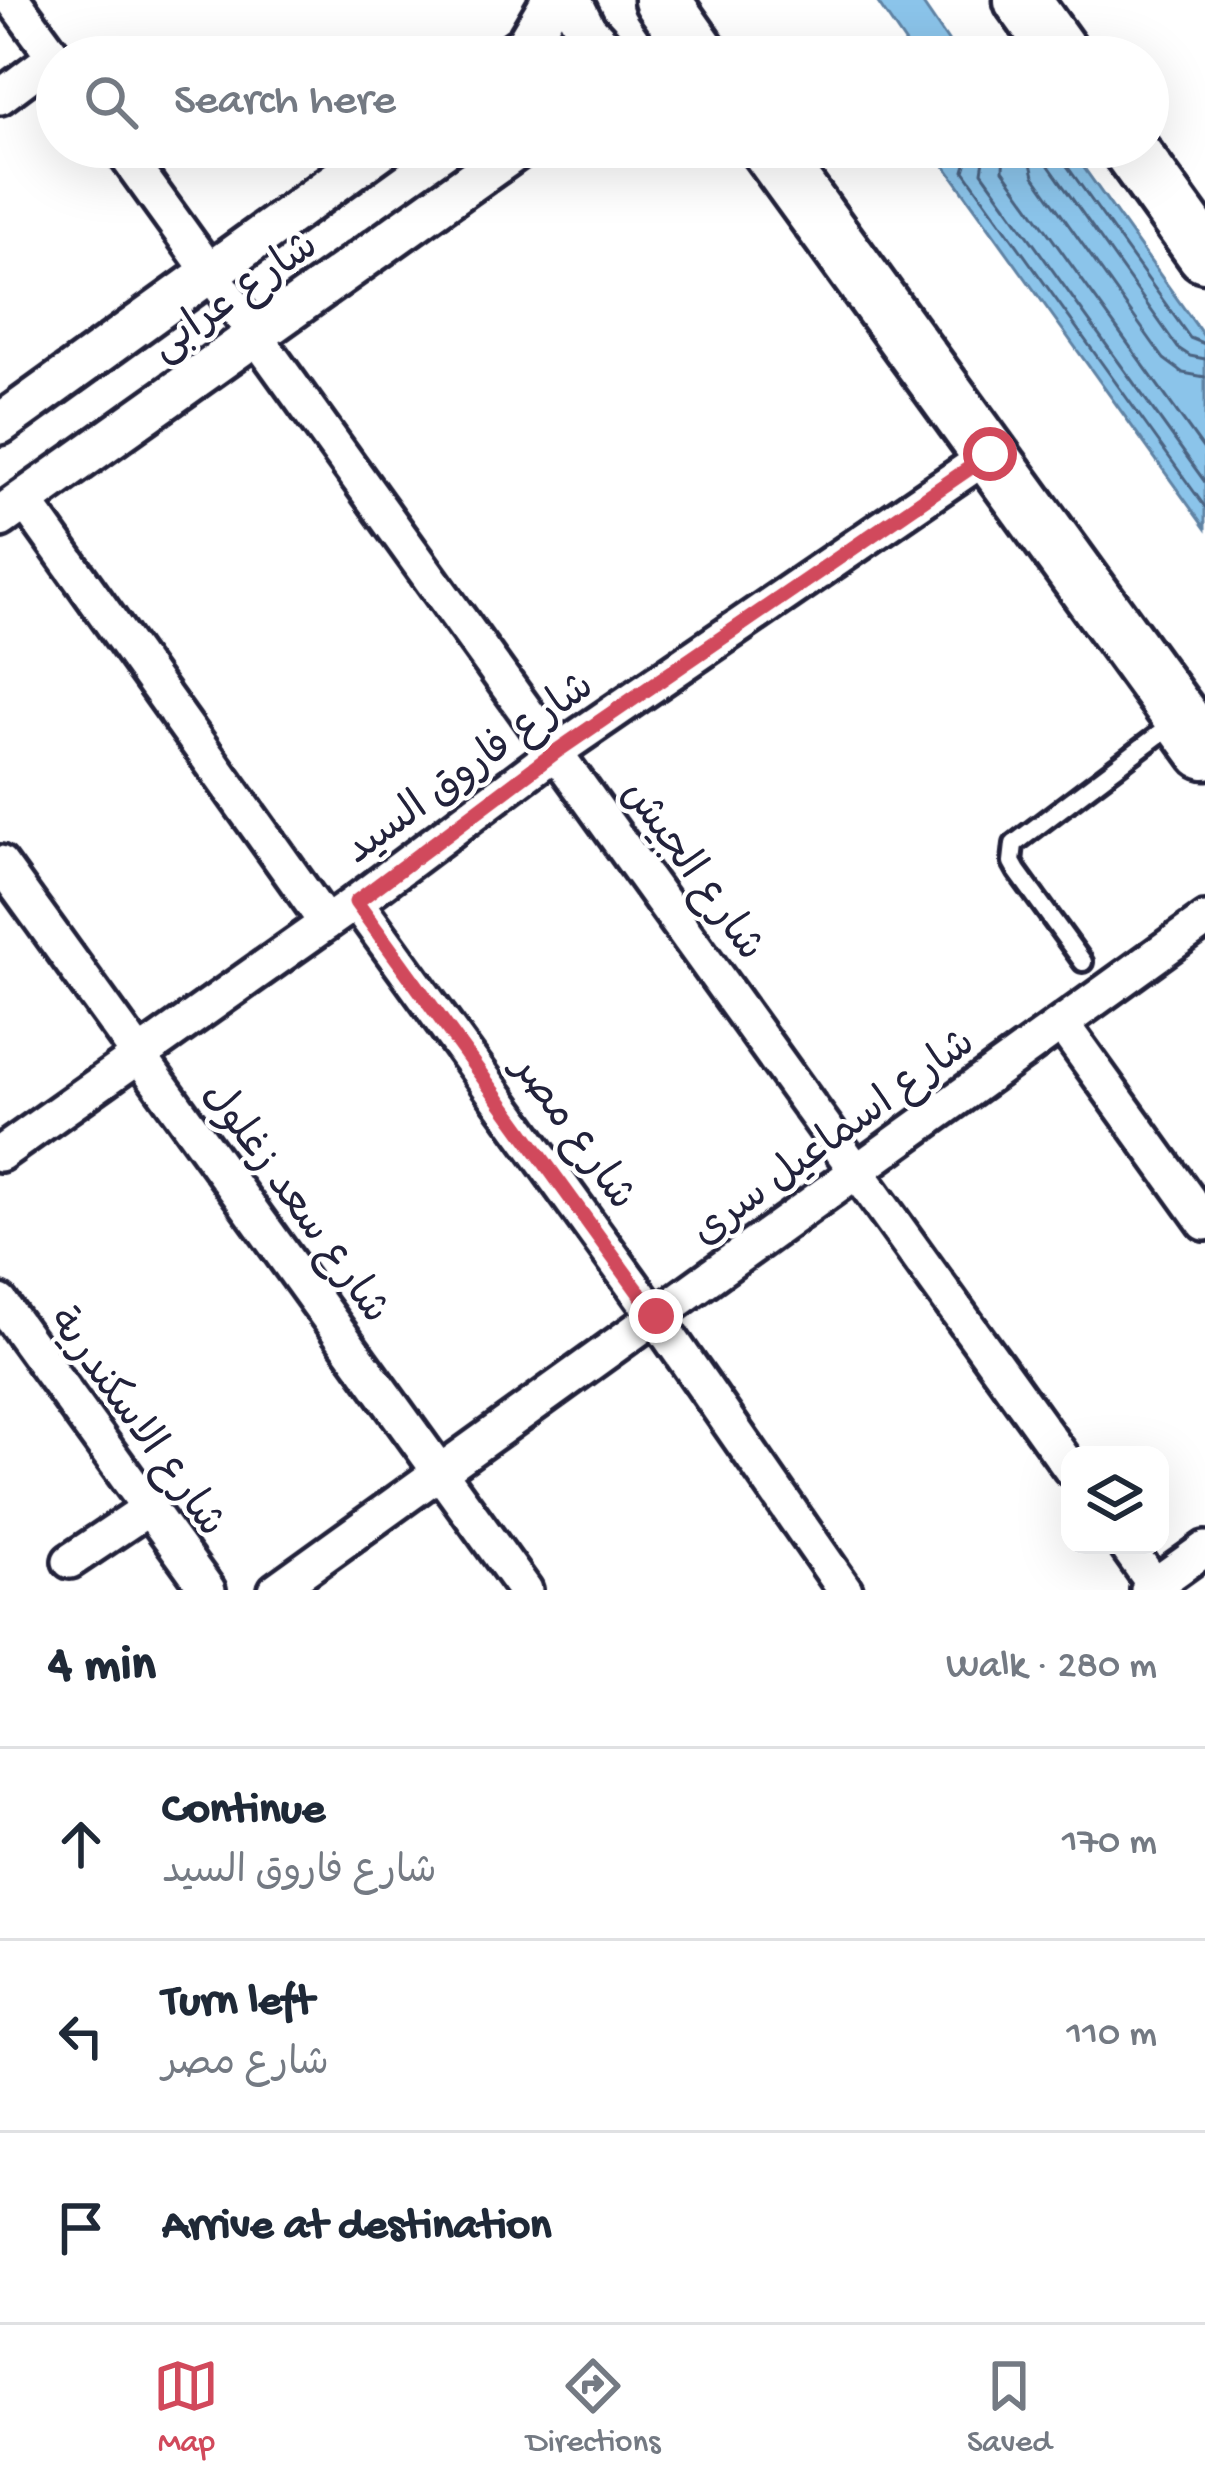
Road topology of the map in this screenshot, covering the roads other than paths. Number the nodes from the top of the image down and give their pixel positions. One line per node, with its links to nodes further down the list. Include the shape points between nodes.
1 (14, 0): 7 (street)
2 (552, 0): 8 (street)
3 (571, 0): 9 (street)
4 (662, 0): 10 (highway)
5 (697, 0): 11 (highway)
6 (1022, 0): 12 (highway)
7 (40, 36)
8 (527, 36)
9 (592, 36)
10 (690, 36)
11 (703, 36)
12 (1049, 36)
13 (36, 72): 14 (street)
14 (0, 97)
15 (135, 168): 21 (street, شارع الجيش)
16 (355, 168): 21 (street, شارع عرابى)
17 (490, 168): 22 (street, شارع عرابى)
18 (782, 168): 24 (highway)
19 (1143, 168): 20 (highway)
20 (1205, 254)
21 (210, 272): 22 (street, شارع الجيش); 23 (street, شارع عرابى)
22 (255, 335): 25 (street, شارع عرابى); 27 (street, شارع الجيش)
23 (0, 424)
24 (990, 454): 26 (highway); 27 (street, شارع فاروق السيد)
25 (12, 508): 31 (street)
26 (1193, 734): 32 (lane, via 1014,844 1017,871)
27 (557, 751): 29 (street, شارع فاروق السيد); 36 (street, شارع الجيش)
28 (0, 863): 34 (street, شارع سعد زغلول)
29 (356, 902): 31 (street, شارع فاروق السيد); 39 (street, شارع مصر)
30 (1205, 920): 33 (street, شارع اسماعيل سرى)
31 (326, 923): 34 (street, شارع فاروق السيد)
32 (1083, 962)
33 (1062, 1024): 36 (street, شارع اسماعيل سرى); 37 (street)
34 (139, 1055): 35 (street, شارع فاروق السيد); 41 (street, شارع سعد زغلول)
35 (0, 1154)
36 (856, 1171): 39 (street, شارع اسماعيل سرى); 40 (street, شارع الجيش)
37 (1205, 1223)
38 (0, 1302): 42 (street, شارع الاسكندرية)
39 (656, 1316): 41 (street, شارع اسماعيل سرى); 50 (street, شارع مصر)
40 (1061, 1456)
41 (440, 1472): 48 (street, شارع اسماعيل سرى); 49 (street, شارع سعد زغلول)
42 (149, 1508): 45 (street); 47 (street, شارع الاسكندرية)
43 (1205, 1549): 46 (street)
44 (1132, 1554): 46 (street)
45 (70, 1561)
46 (1154, 1588)
47 (208, 1590)
48 (276, 1590)
49 (525, 1590)
50 (845, 1590)

